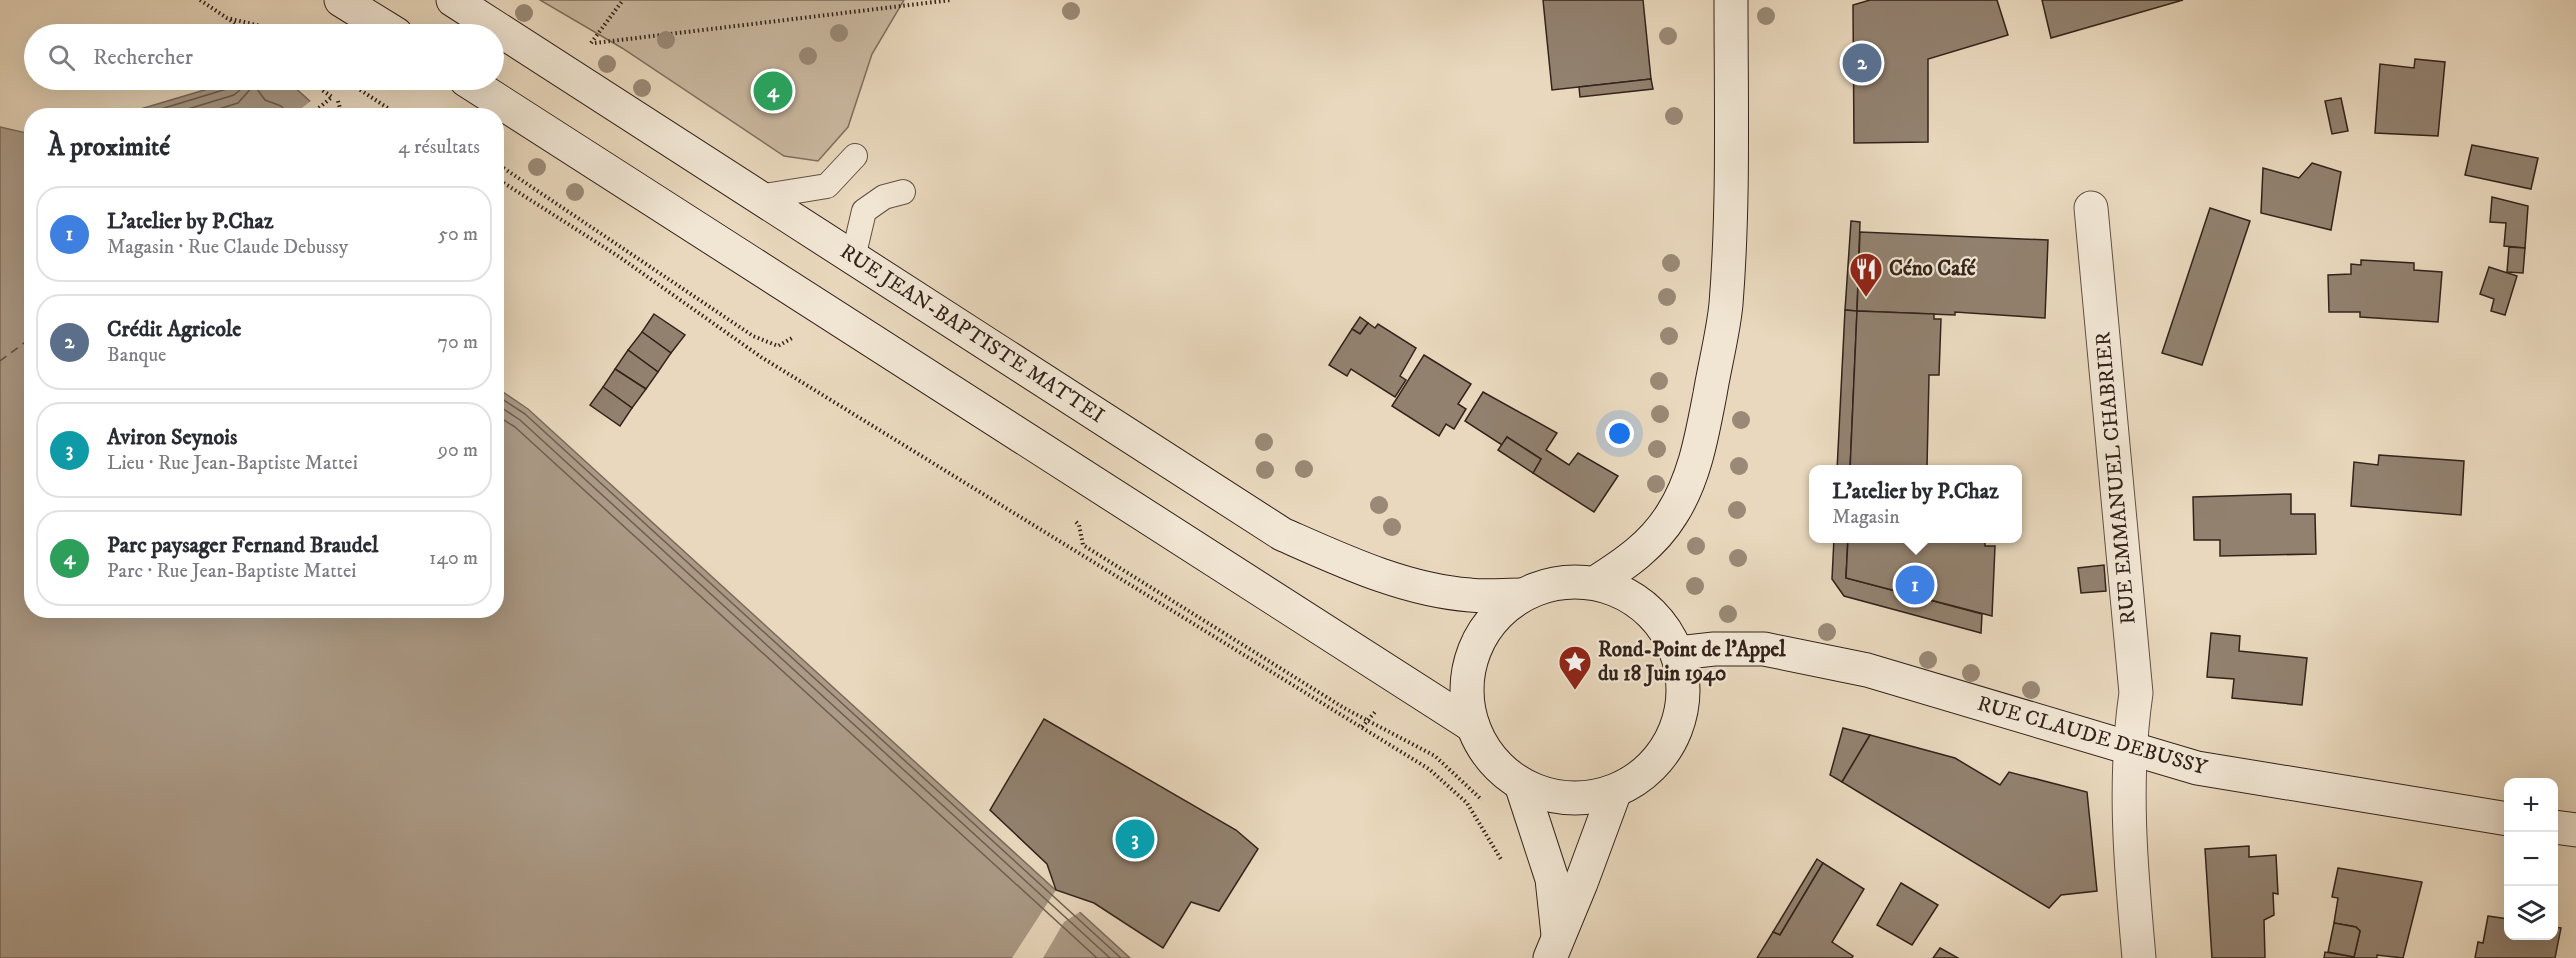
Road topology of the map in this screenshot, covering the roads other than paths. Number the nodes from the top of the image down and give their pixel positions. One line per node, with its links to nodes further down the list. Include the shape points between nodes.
1 (341, 0): 4 (main road)
2 (453, 0): 5 (main road, RUE JEAN-BAPTISTE MATTEI)
3 (1731, 0): 13 (main road, via 1732,144 1726,306 1700,446 1687,484 1659,531 1632,560)
4 (380, 24)
5 (490, 24)
6 (504, 33): 10 (main road, RUE JEAN-BAPTISTE MATTEI)
7 (482, 90): 16 (main road)
8 (855, 156): 10 (lane, via 827,186)
9 (903, 192): 12 (lane, via 884,197 864,211)
10 (759, 197): 12 (main road, RUE JEAN-BAPTISTE MATTEI)
11 (2091, 208): 17 (main road, RUE EMMANUEL CHABRIER, via 2136,693)
12 (854, 258): 14 (main road, RUE JEAN-BAPTISTE MATTEI, via 1282,534 1412,585 1470,595)
13 (1595, 583): 14 (main road, via 1561,583); 15 (main road, via 1630,596 1659,621)
14 (1521, 595): 16 (main road, via 1497,614 1479,639 1467,687)
15 (1678, 653): 17 (main road, RUE CLAUDE DEBUSSY, via 1764,649 1866,670); 19 (main road, via 1684,686 1680,719 1666,749 1644,774)
16 (1473, 726): 18 (main road, via 1484,749)
17 (2131, 748): 20 (main road, RUE CLAUDE DEBUSSY, via 2197,768); 24 (main road, RUE EMMANUEL CHABRIER, via 2129,842)
18 (1521, 784): 19 (main road, via 1550,796 1583,798); 23 (main road, via 1552,879)
19 (1615, 791): 23 (main road)
20 (2504, 818)
21 (2558, 828): 22 (main road)
22 (2576, 830)
23 (1554, 949)
24 (2139, 958)

